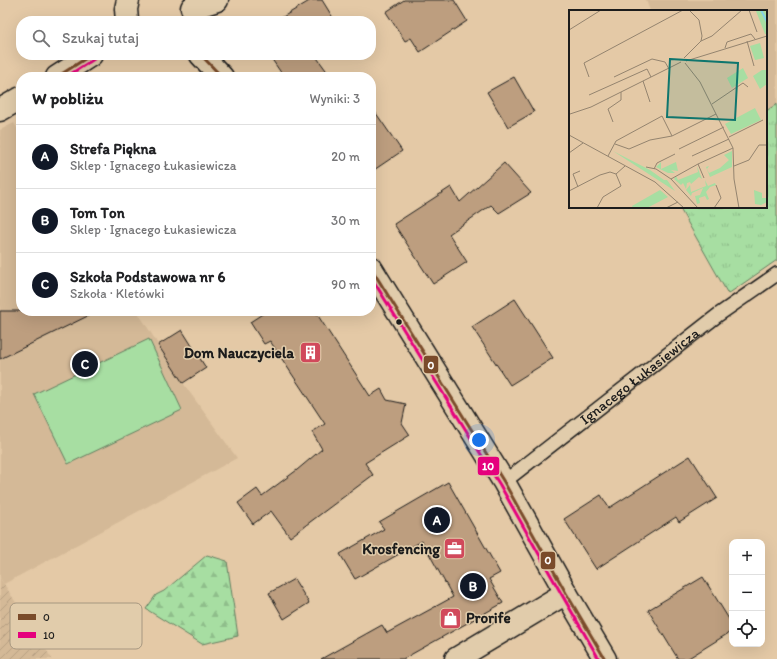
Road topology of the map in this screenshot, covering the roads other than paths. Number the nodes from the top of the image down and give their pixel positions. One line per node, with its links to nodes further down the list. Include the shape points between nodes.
1 (128, 0): 4 (street)
2 (217, 0): 3 (street)
3 (190, 10)
4 (127, 16)
5 (83, 60): 7 (street)
6 (206, 60): 8 (street)
7 (65, 72)
8 (217, 72)
9 (16, 101): 10 (street)
10 (0, 110)
11 (777, 274): 13 (lane, Ignacego Łukasiewicza, via 718,315)
12 (376, 276): 13 (street)
13 (504, 482): 14 (street)
14 (566, 594): 15 (street); 16 (street)
15 (456, 659)
16 (605, 659)

